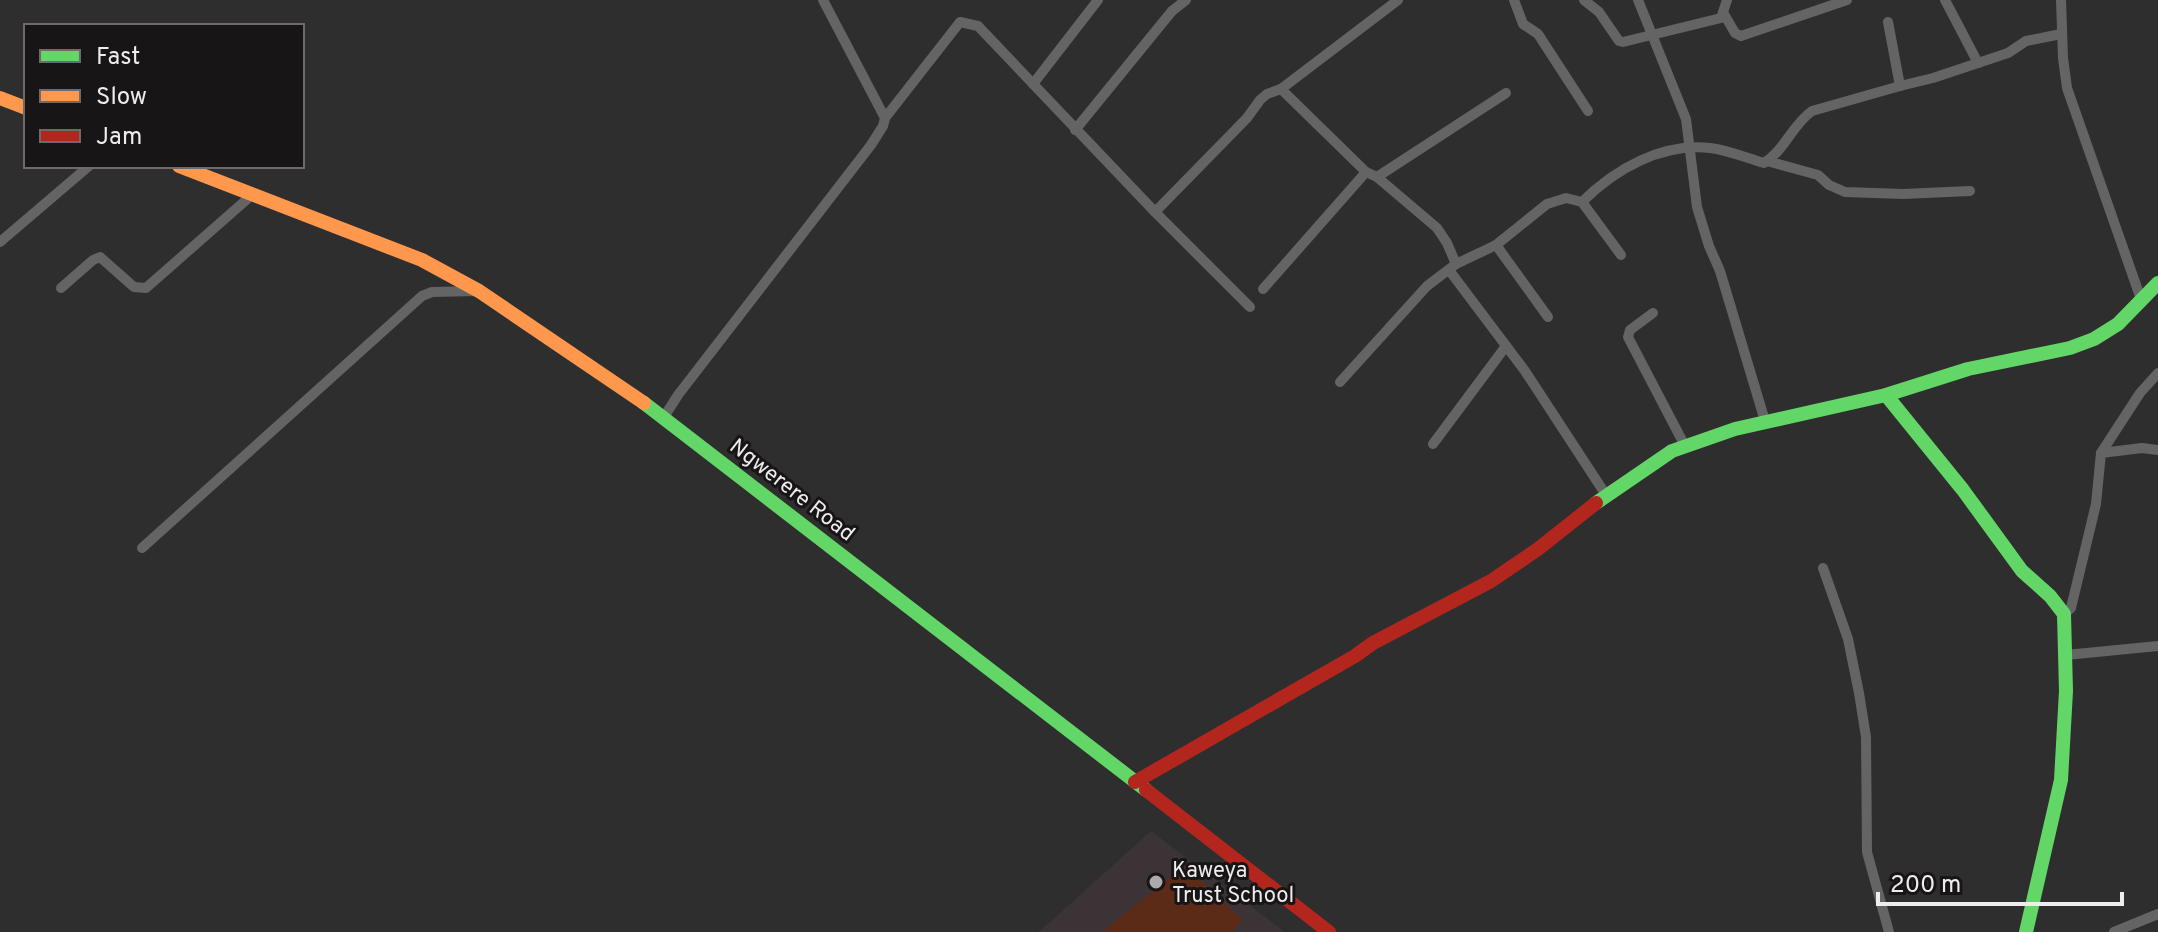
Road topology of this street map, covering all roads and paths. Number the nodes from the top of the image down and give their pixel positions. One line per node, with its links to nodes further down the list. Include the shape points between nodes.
1 (823, 0): 24 (street)
2 (1098, 0): 17 (street)
3 (1186, 0): 25 (street)
4 (1398, 0): 19 (street)
5 (1514, 0): 23 (street, via 1523,24 1538,34)
6 (1584, 0): 15 (street, via 1619,41)
7 (1638, 0): 15 (street)
8 (1727, 0): 12 (street)
9 (1847, 0): 12 (street, via 1741,36)
10 (1945, 0): 16 (street)
11 (2061, 0): 14 (street)
12 (1724, 14): 15 (street)
13 (1888, 22): 18 (street)
14 (2061, 34): 16 (street, via 2026,41); 44 (street, via 2067,88)
15 (1651, 36): 26 (street, via 1684,112)
16 (1978, 63): 18 (street)
17 (1033, 84): 24 (street, via 978,26 960,22); 25 (street)
18 (1900, 86): 27 (street, via 1812,111)
19 (1281, 89): 30 (street); 35 (street, via 1260,100)
20 (1506, 93): 31 (street)
21 (0, 98): 22 (street)
22 (24, 107)
23 (1588, 111)
24 (885, 118): 52 (street, via 871,145)
25 (1075, 130): 35 (street)
26 (1689, 149): 27 (street); 34 (street, via 1631,164); 53 (street, via 1697,207)
27 (1767, 161): 32 (street, via 1818,175 1845,192)
28 (87, 168): 36 (street)
29 (184, 168): 33 (street, Ngwerere Road)
30 (1366, 172): 31 (street); 42 (street)
31 (1377, 177): 39 (street, via 1437,228)
32 (1970, 191)
33 (253, 194): 41 (street, via 146,288 134,287 100,257); 43 (street, Ngwerere Road, via 422,260)
34 (1582, 202): 37 (street, via 1566,198 1547,204); 38 (street)
35 (1155, 212): 45 (street)
36 (0, 242)
37 (1496, 245): 39 (street); 47 (street)
38 (1621, 255)
39 (1452, 267): 48 (street); 50 (street, via 1427,286)
40 (2158, 283): 44 (street)
41 (61, 288)
42 (1263, 289)
43 (479, 291): 52 (street, Ngwerere Road); 59 (street, via 422,296)
44 (2142, 302): 51 (street, via 2118,324 2070,348 1968,369)
45 (1250, 307)
46 (1653, 313): 55 (street, via 1628,337)
47 (1548, 317)
48 (1506, 346): 54 (street); 58 (street)
49 (2158, 373): 57 (street)
50 (1340, 382)
51 (1886, 395): 53 (street); 61 (street, via 2022,571)
52 (664, 417): 64 (street, Ngwerere Road)
53 (1765, 421): 55 (street)
54 (1433, 444)
55 (1685, 446): 58 (street)
56 (2158, 450): 57 (street)
57 (2101, 453): 61 (street, via 2094,517 2071,608)
58 (1606, 495): 64 (street, via 1491,581 1373,643)
59 (142, 548)
60 (1823, 568): 68 (street, via 1848,639 1859,693 1866,737 1867,852)
61 (2064, 614): 63 (street)
62 (2158, 646): 63 (street)
63 (2066, 655): 69 (street, via 2061,780)
64 (1135, 782): 67 (street, Ngwerere Road)
65 (2158, 914): 66 (street)
66 (2141, 928): 70 (street)
67 (1329, 932)
68 (1889, 932)
69 (2026, 932)
70 (2114, 932)

